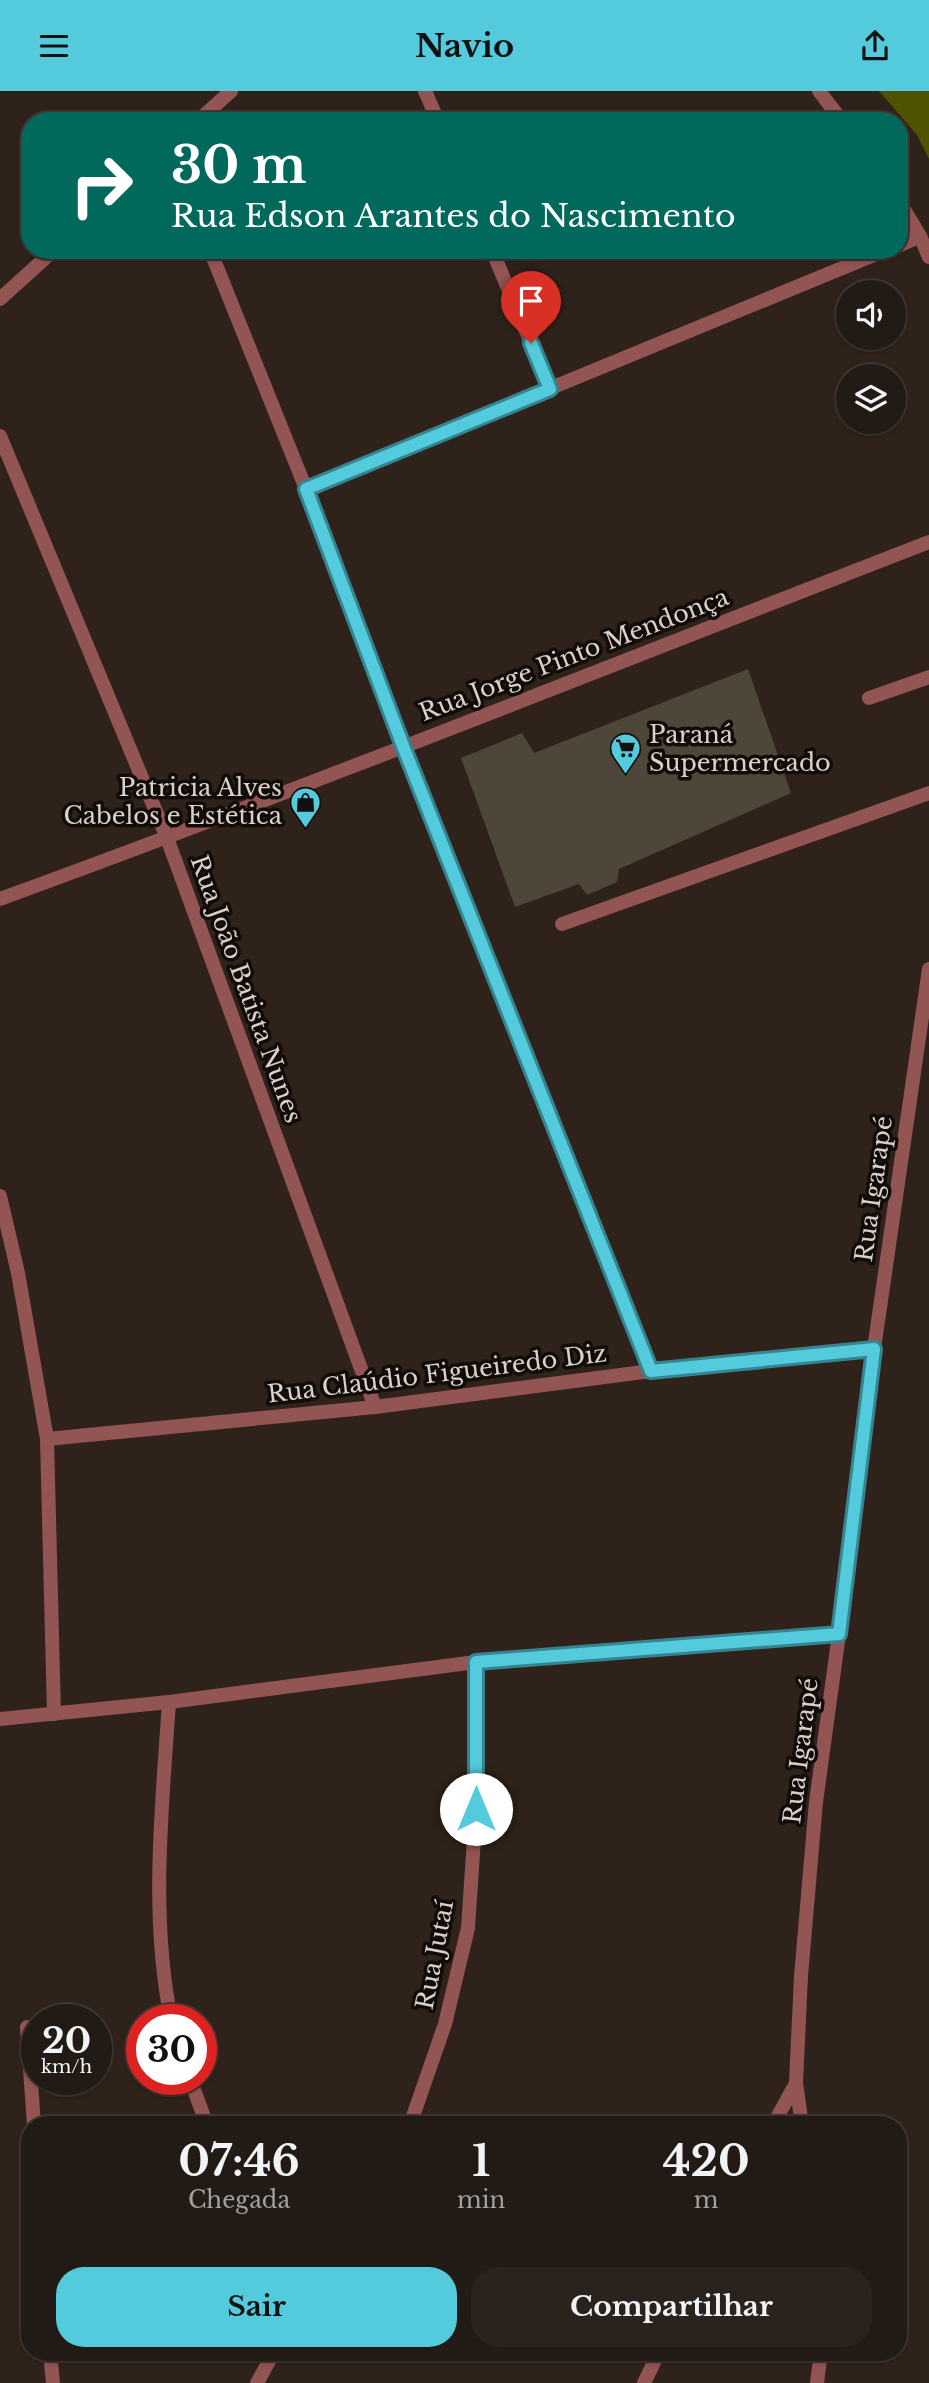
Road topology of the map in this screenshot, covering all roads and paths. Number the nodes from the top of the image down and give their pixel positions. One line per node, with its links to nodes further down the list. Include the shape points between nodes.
1 (231, 91): 4 (street)
2 (425, 91): 5 (street)
3 (819, 91): 6 (street)
4 (208, 112)
5 (434, 112)
6 (835, 112)
7 (908, 216): 8 (street)
8 (920, 236): 9 (street); 10 (street)
9 (908, 241)
10 (929, 257)
11 (44, 259): 15 (street)
12 (214, 259): 18 (street)
13 (496, 259): 16 (street)
14 (864, 259): 16 (street)
15 (0, 299)
16 (550, 389): 18 (street)
17 (0, 436): 24 (street, Rua João Batista Nunes)
18 (306, 489): 22 (street)
19 (929, 543): 22 (street, Rua Jorge Pinto Mendonça)
20 (929, 677): 21 (street)
21 (869, 698)
22 (403, 746): 24 (street, Rua Jorge Pinto Mendonça); 30 (street)
23 (929, 793): 26 (street)
24 (167, 838): 25 (street, Rua Jorge Pinto Mendonça); 31 (street, Rua João Batista Nunes)
25 (0, 899)
26 (562, 924)
27 (929, 969): 29 (street, Rua Igarapé)
28 (0, 1196): 32 (street)
29 (874, 1349): 30 (street, Rua Claúdio Figueiredo Diz); 33 (street, Rua Igarapé)
30 (651, 1371): 31 (street, Rua Claúdio Figueiredo Diz)
31 (375, 1406): 32 (street, Rua Claúdio Figueiredo Diz)
32 (47, 1439): 36 (street)
33 (839, 1634): 34 (street); 39 (street, Rua Igarapé, via 816,1802)
34 (476, 1662): 35 (street); 44 (street, Rua Jutaí, via 476,1809 468,1928 445,2024)
35 (169, 1702): 36 (street); 38 (street, via 158,1865 162,1978)
36 (54, 1714): 37 (street)
37 (0, 1719)
38 (168, 2004)
39 (796, 2083): 45 (street, Rua Igarapé); 46 (street, Rua Igarapé)
40 (32, 2095): 42 (street)
41 (196, 2095): 43 (street)
42 (33, 2116)
43 (204, 2116)
44 (413, 2116)
45 (778, 2116)
46 (801, 2116)
47 (51, 2361): 51 (street)
48 (269, 2361): 52 (street)
49 (655, 2361): 53 (street)
50 (820, 2361): 54 (street)
51 (53, 2383)
52 (257, 2383)
53 (644, 2383)
54 (817, 2383)

